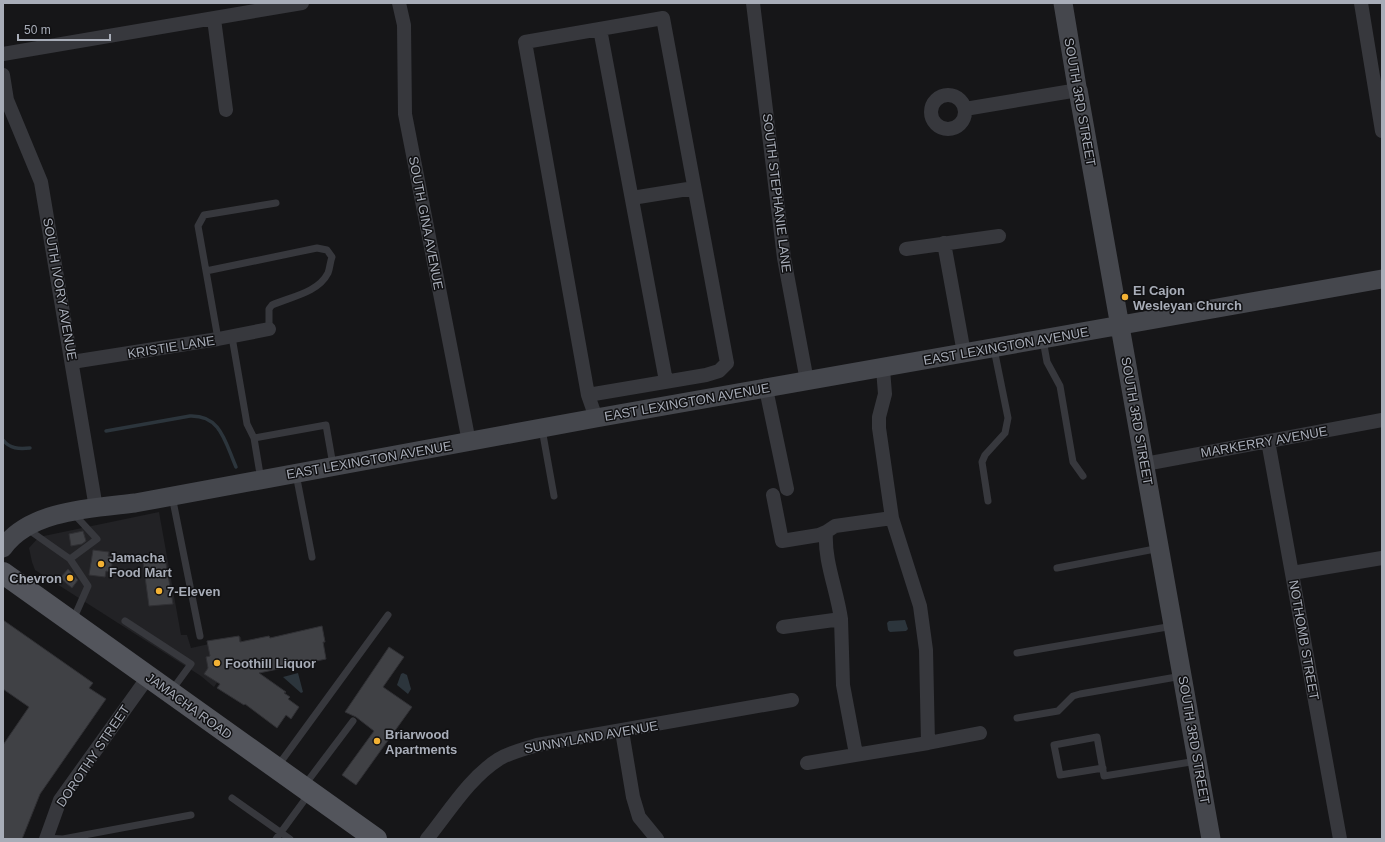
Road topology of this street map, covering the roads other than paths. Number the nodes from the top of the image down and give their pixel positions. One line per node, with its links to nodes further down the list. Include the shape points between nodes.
1 (302, 3): 6 (street)
2 (399, 3): 39 (street, SOUTH GINA AVENUE, via 404,25 405,114)
3 (753, 3): 31 (street, SOUTH STEPHANIE LANE, via 784,258)
4 (1063, 3): 10 (street, SOUTH 3RD STREET)
5 (1361, 3): 13 (street)
6 (214, 19): 8 (street); 12 (street)
7 (600, 29): 14 (street, via 663,18); 15 (street); 33 (street, via 525,42)
8 (3, 54)
9 (3, 75): 28 (street, SOUTH IVORY AVENUE, via 7,100 42,182)
10 (1078, 88): 11 (street); 22 (street, SOUTH 3RD STREET)
11 (964, 109)
12 (226, 110)
13 (1382, 132)
14 (694, 188): 15 (street); 30 (street, via 727,363 719,371)
15 (632, 198): 30 (street)
16 (276, 202): 20 (lane, via 204,215 198,226)
17 (999, 236): 18 (street)
18 (944, 243): 19 (street); 27 (street)
19 (906, 249)
20 (206, 271): 23 (lane, via 317,248 327,250 332,257 328,273 312,289 272,305 269,309); 24 (lane)
21 (1382, 279): 22 (street, EAST LEXINGTON AVENUE)
22 (1121, 326): 25 (street, EAST LEXINGTON AVENUE); 40 (street, SOUTH 3RD STREET)
23 (269, 329): 24 (street, KRISTIE LANE)
24 (225, 338): 28 (street, KRISTIE LANE); 37 (lane, via 247,424)
25 (1043, 340): 26 (street, EAST LEXINGTON AVENUE); 43 (lane, via 1047,362 1060,386 1073,462)
26 (994, 349): 27 (street, EAST LEXINGTON AVENUE); 49 (lane, via 1008,418 1005,433 982,462)
27 (964, 353): 29 (street, EAST LEXINGTON AVENUE)
28 (72, 362): 50 (street, SOUTH IVORY AVENUE)
29 (883, 368): 31 (street, EAST LEXINGTON AVENUE); 52 (street, via 885,394 879,428)
30 (666, 381): 33 (street)
31 (807, 381): 32 (street, EAST LEXINGTON AVENUE)
32 (766, 388): 34 (street, EAST LEXINGTON AVENUE); 45 (street)
33 (588, 395): 34 (street)
34 (596, 418): 36 (street, EAST LEXINGTON AVENUE)
35 (1382, 420): 38 (street, MARKERRY AVENUE)
36 (542, 428): 39 (street, EAST LEXINGTON AVENUE); 48 (lane)
37 (254, 438): 41 (lane, via 326,425); 44 (lane)
38 (1268, 441): 40 (street, MARKERRY AVENUE); 62 (street, NOTHOMB STREET)
39 (469, 442): 41 (street, EAST LEXINGTON AVENUE)
40 (1145, 464): 56 (street, SOUTH 3RD STREET)
41 (334, 467): 42 (street, EAST LEXINGTON AVENUE)
42 (296, 473): 44 (street, EAST LEXINGTON AVENUE); 57 (lane)
43 (1083, 476)
44 (261, 480): 47 (street, EAST LEXINGTON AVENUE)
45 (786, 489)
46 (773, 495): 54 (street, via 782,541)
47 (172, 496): 50 (street, EAST LEXINGTON AVENUE); 69 (lane)
48 (554, 496)
49 (988, 501)
50 (96, 508): 51 (street, EAST LEXINGTON AVENUE)
51 (72, 512): 53 (street, EAST LEXINGTON AVENUE, via 45,519); 59 (lane, via 97,539)
52 (892, 518): 54 (street, via 835,526); 79 (street, via 920,606 926,650)
53 (26, 528): 55 (street, EAST LEXINGTON AVENUE, via 9,540); 59 (lane)
54 (826, 532): 64 (street, via 825,546)
55 (3, 548)
56 (1160, 548): 60 (lane); 67 (street, SOUTH 3RD STREET)
57 (312, 557)
58 (1382, 558): 62 (street)
59 (70, 559): 66 (lane, via 88,586)
60 (1057, 568)
61 (3, 573): 66 (main road, JAMACHA ROAD)
62 (1292, 574): 96 (street, NOTHOMB STREET)
63 (388, 615): 83 (lane)
64 (841, 618): 68 (street); 80 (street, via 843,685)
65 (125, 621): 73 (lane, via 191,664)
66 (72, 622): 72 (main road, JAMACHA ROAD)
67 (1174, 626): 70 (lane); 71 (street, SOUTH 3RD STREET)
68 (783, 627)
69 (200, 636)
70 (1017, 653)
71 (1182, 676): 75 (lane, via 1080,694 1073,696 1058,711); 81 (street, SOUTH 3RD STREET)
72 (148, 677): 73 (main road, JAMACHA ROAD); 89 (street, DOROTHY STREET, via 60,800)
73 (170, 693): 83 (main road, JAMACHA ROAD)
74 (792, 700): 77 (street, SUNNYLAND AVENUE)
75 (1017, 718)
76 (353, 722): 85 (lane)
77 (622, 731): 93 (street, SUNNYLAND AVENUE, via 537,746 516,751 499,759 478,776); 94 (street, via 633,797 639,817)
78 (980, 734): 79 (street)
79 (928, 743): 80 (street)
80 (856, 754): 82 (street)
81 (1197, 761): 84 (lane, via 1104,776); 95 (street, SOUTH 3RD STREET)
82 (806, 763)
83 (276, 768): 85 (main road, JAMACHA ROAD)
84 (1103, 768): 84 (lane, via 1097,737 1054,745 1060,775)
85 (307, 790): 88 (lane); 92 (main road, JAMACHA ROAD)
86 (232, 798): 88 (lane)
87 (191, 815): 89 (lane, via 63,839)
88 (281, 832): 90 (lane); 91 (lane)
89 (46, 838)
90 (276, 839)
91 (290, 839)
92 (376, 839)
93 (427, 839)
94 (656, 839)
95 (1211, 839)
96 (1340, 839)

